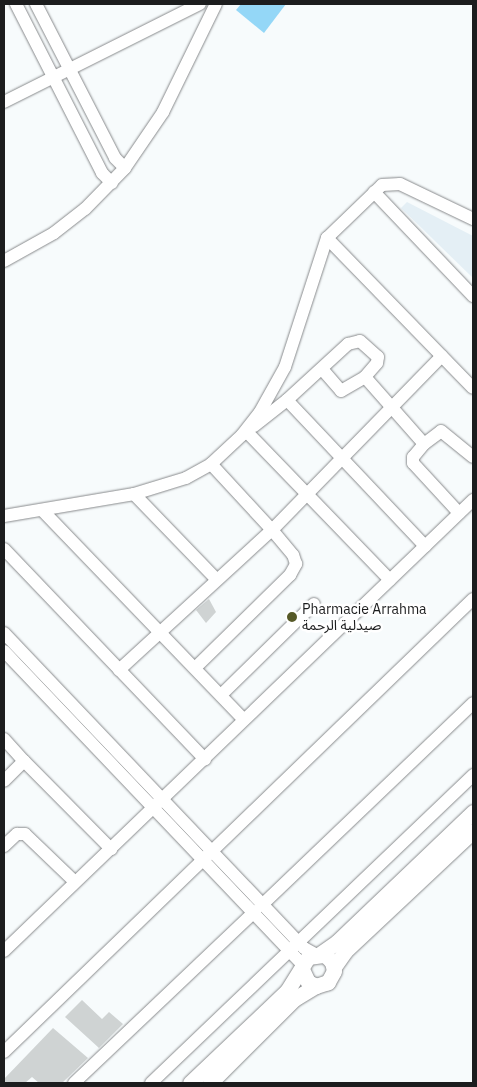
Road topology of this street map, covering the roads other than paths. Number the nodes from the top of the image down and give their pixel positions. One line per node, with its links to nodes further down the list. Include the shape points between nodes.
1 (16, 4): 6 (street)
2 (36, 4): 5 (street)
3 (200, 4): 4 (street); 5 (street)
4 (214, 7): 8 (street, via 163,112)
5 (70, 69): 6 (street); 8 (street, via 115,158)
6 (54, 77): 7 (street); 9 (street, via 102,173)
7 (4, 102)
8 (126, 168): 9 (street)
9 (112, 183): 13 (street, via 54,233)
10 (374, 192): 11 (street, via 386,183 400,184); 12 (street); 14 (street)
11 (473, 219)
12 (327, 238): 15 (street); 21 (street, via 285,367 260,412)
13 (4, 261)
14 (473, 296)
15 (442, 356): 18 (street); 20 (street)
16 (322, 369): 17 (street, via 341,391); 17 (street, via 348,344 360,341 378,357); 19 (street)
17 (365, 377): 20 (street)
18 (473, 388)
19 (287, 400): 21 (street); 24 (street)
20 (395, 407): 22 (street); 24 (street)
21 (244, 433): 25 (street); 26 (street)
22 (424, 444): 23 (street, via 441,431); 30 (street, via 413,456 413,463)
23 (473, 457)
24 (344, 458): 26 (street); 33 (street)
25 (211, 464): 27 (street, via 186,478); 32 (street)
26 (309, 493): 32 (street); 36 (street)
27 (134, 494): 29 (street); 35 (street)
28 (473, 500): 30 (street)
29 (42, 510): 31 (street); 39 (street)
30 (459, 513): 33 (street)
31 (4, 516)
32 (272, 530): 35 (street); 42 (street, via 293,555 295,568)
33 (425, 546): 36 (street)
34 (4, 549): 43 (street)
35 (216, 579): 39 (street)
36 (390, 580): 46 (street)
37 (473, 600): 57 (street)
38 (314, 604): 44 (street)
39 (160, 630): 42 (street); 43 (street)
40 (4, 633): 52 (street)
41 (4, 651): 52 (street)
42 (196, 667): 44 (street)
43 (119, 670): 48 (street)
44 (221, 695): 46 (street)
45 (473, 703): 59 (street)
46 (244, 720): 48 (street)
47 (4, 739): 49 (street)
48 (204, 759): 52 (street)
49 (24, 761): 51 (street); 56 (street)
50 (473, 776): 60 (street)
51 (4, 781)
52 (159, 803): 56 (street); 57 (street)
53 (473, 812): 62 (main road, via 337,942)
54 (473, 831): 64 (main road, via 345,951)
55 (4, 846): 58 (street, via 17,834 25,834)
56 (111, 849): 58 (street)
57 (209, 855): 59 (street); 66 (street)
58 (75, 882): 61 (street)
59 (259, 908): 60 (street); 67 (street)
60 (294, 946): 62 (street); 63 (street); 68 (street)
61 (4, 951)
62 (318, 954): 63 (main road); 64 (main road, via 329,958)
63 (303, 967): 65 (main road, via 305,978); 69 (main road, via 287,991)
64 (334, 967): 65 (main road, via 331,979)
65 (316, 986): 70 (main road, via 294,999)
66 (4, 1052)
67 (74, 1083)
68 (152, 1083)
69 (190, 1083)
70 (210, 1083)

